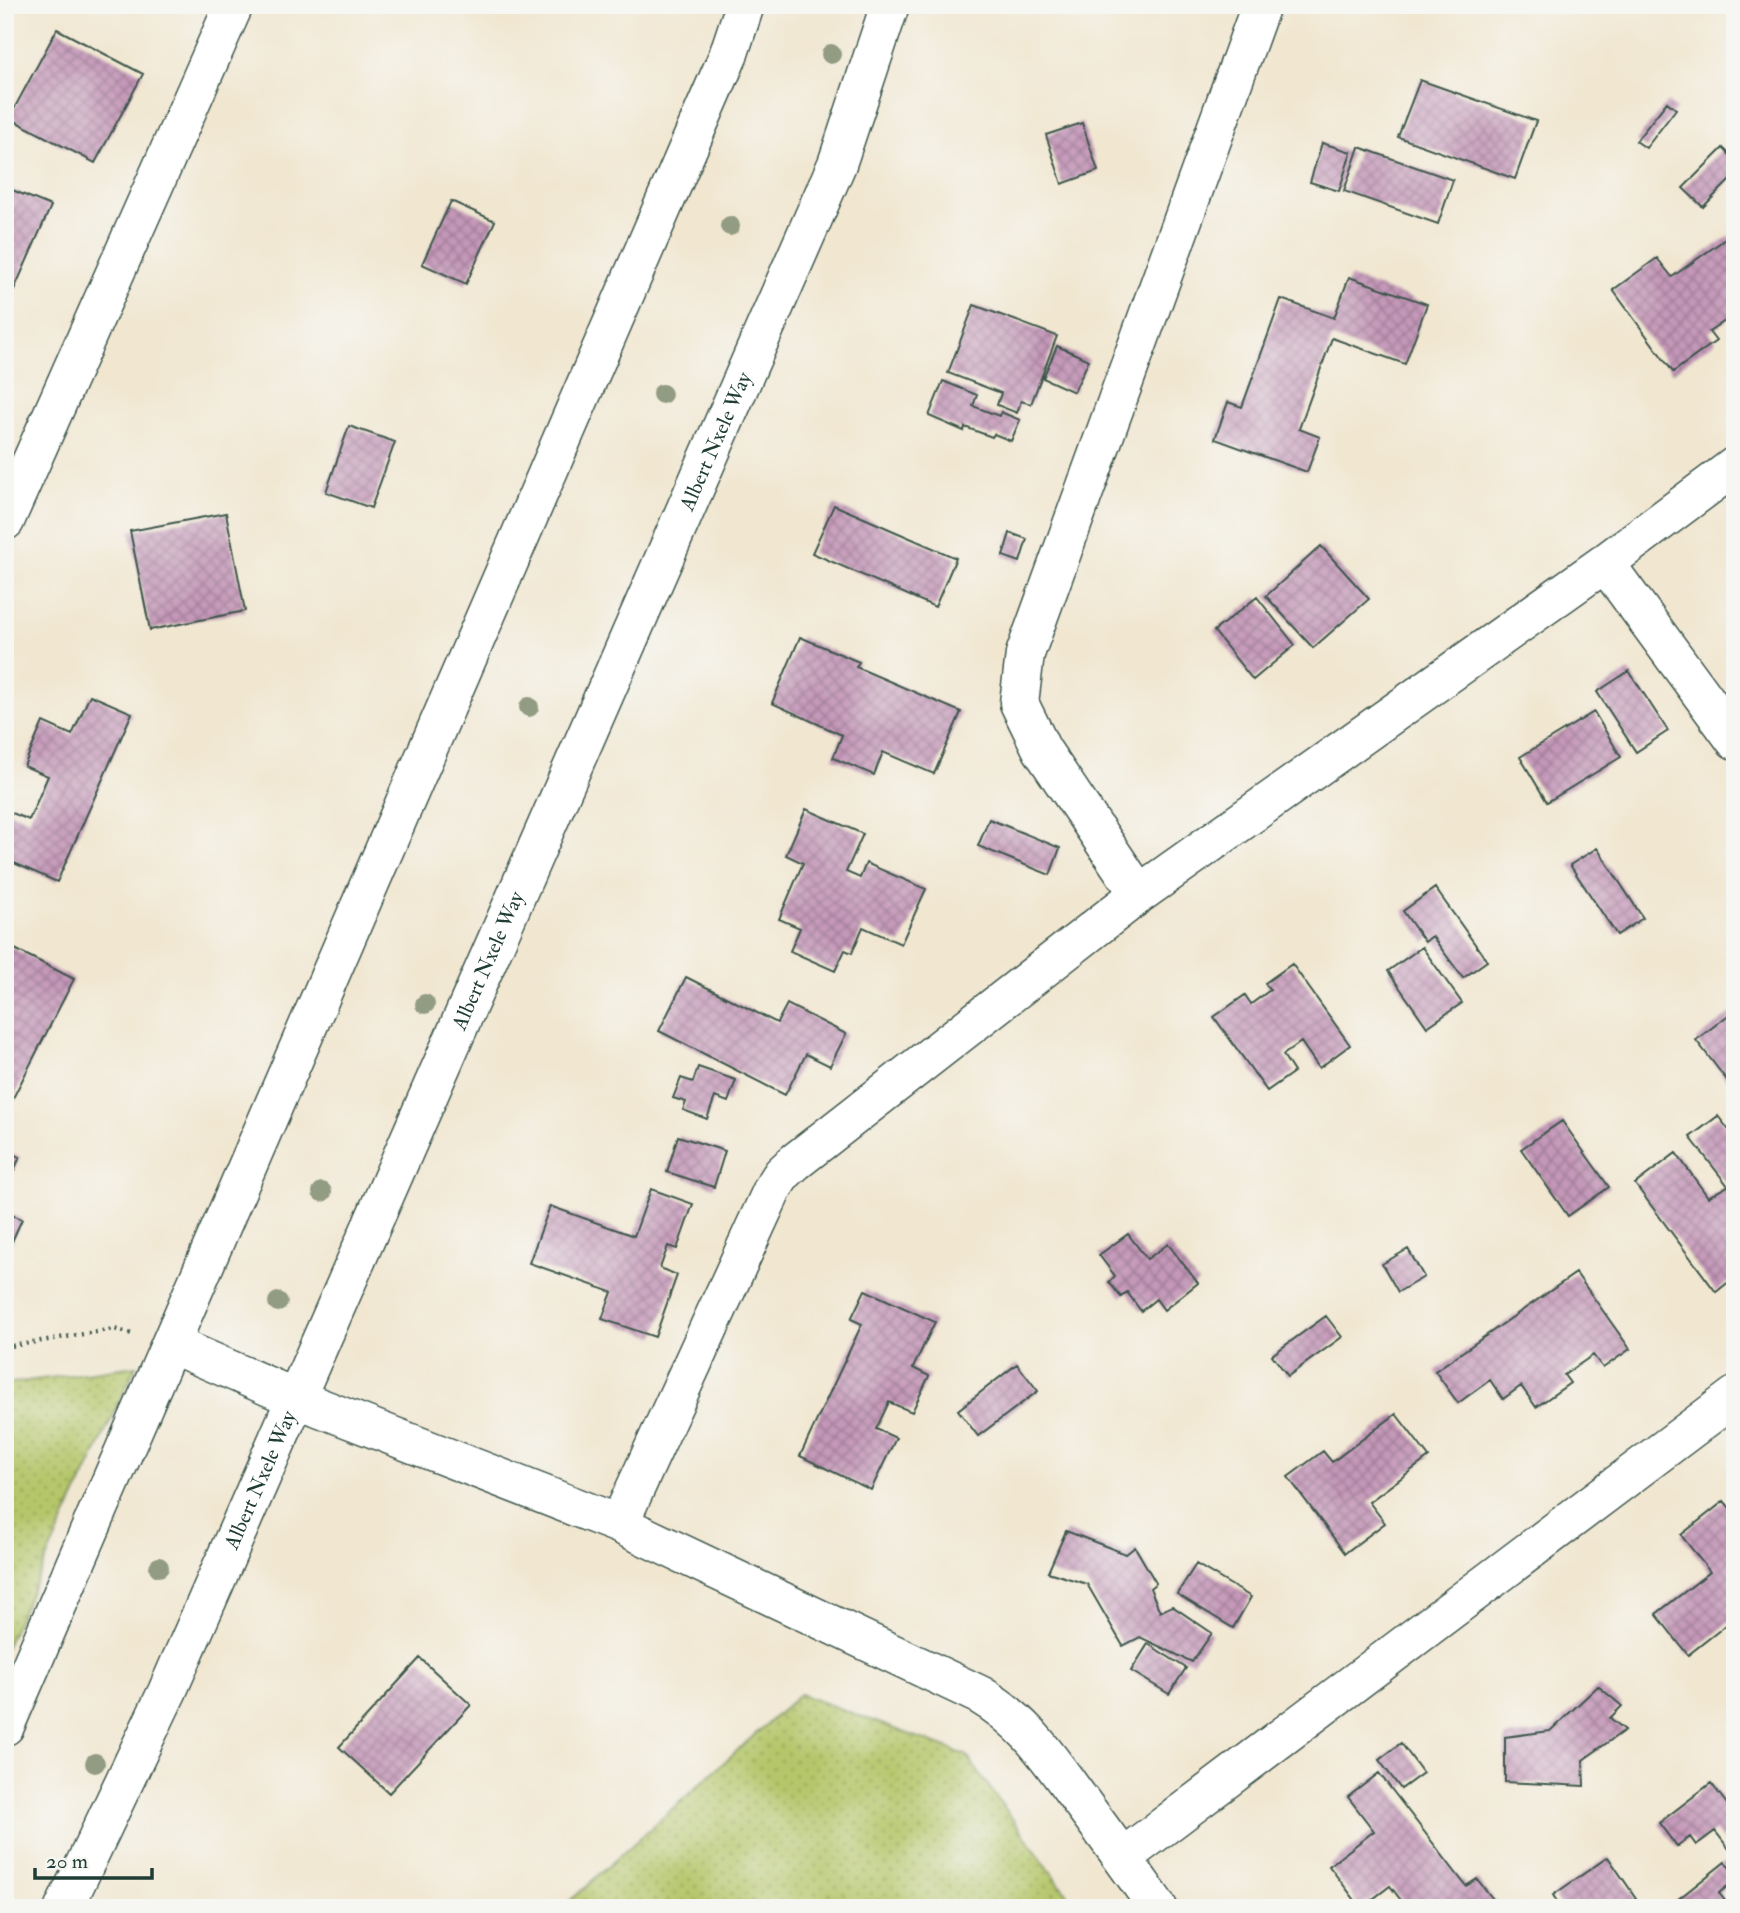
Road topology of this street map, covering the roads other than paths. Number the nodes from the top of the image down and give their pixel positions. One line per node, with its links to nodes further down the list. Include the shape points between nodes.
1 (234, 5): 6 (street)
2 (745, 5): 10 (street, via 722,69)
3 (890, 5): 12 (street, Albert Nxele Way, via 837,164)
4 (1261, 5): 9 (street, via 1025,654 1019,704 1042,750)
5 (1735, 466): 7 (street)
6 (5, 521)
7 (1605, 563): 8 (street); 9 (street)
8 (1735, 740)
9 (1139, 894): 13 (street, via 782,1174)
10 (171, 1345): 12 (street); 14 (street)
11 (1735, 1396): 15 (street)
12 (295, 1398): 13 (street); 16 (street, Albert Nxele Way, via 167,1692)
13 (619, 1524): 15 (street, via 1004,1710 1032,1737)
14 (5, 1727)
15 (1123, 1857): 17 (street)
16 (64, 1908)
17 (1158, 1908)

